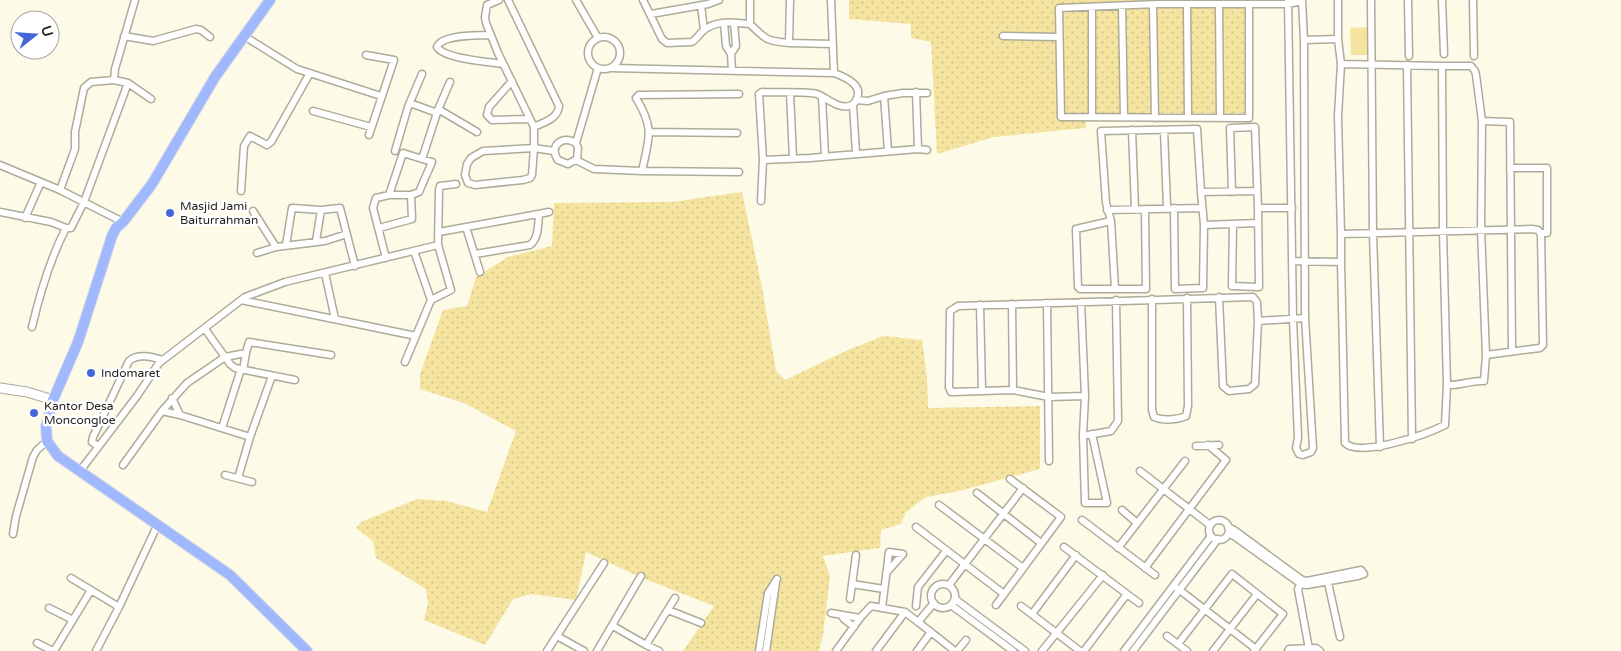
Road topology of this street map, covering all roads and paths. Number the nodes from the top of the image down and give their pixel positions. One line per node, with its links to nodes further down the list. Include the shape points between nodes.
1 (135, 0): 31 (street)
2 (270, 0): 32 (main road)
3 (499, 0): 30 (street, via 487,5 485,17)
4 (508, 0): 82 (street, via 559,106 555,116)
5 (576, 0): 36 (street)
6 (643, 0): 25 (street)
7 (719, 0): 21 (street)
8 (750, 0): 28 (street)
9 (790, 0): 38 (street)
10 (831, 0): 40 (street)
11 (1338, 0): 37 (street)
12 (1372, 0): 49 (street)
13 (1408, 0): 45 (street)
14 (1442, 0): 43 (street)
15 (1473, 0): 46 (street)
16 (1302, 1): 17 (street); 39 (street)
17 (1288, 2): 20 (street); 41 (street)
18 (1187, 4): 19 (street); 22 (street); 78 (street)
19 (1220, 4): 20 (street); 74 (street)
20 (1249, 4): 74 (street, via 1249,118)
21 (701, 5): 25 (street); 29 (street)
22 (1153, 5): 23 (street); 77 (street)
23 (1122, 6): 24 (street); 76 (street)
24 (1092, 7): 35 (street, via 1059,8); 75 (street)
25 (651, 14): 29 (street, via 667,43 692,42)
26 (724, 23): 27 (street); 29 (street); 42 (street, via 726,46)
27 (734, 23): 28 (street); 42 (street, via 736,46)
28 (750, 24): 38 (street, via 770,41)
29 (704, 30)
30 (490, 35): 47 (street); 47 (street, via 447,39 438,48 455,56)
31 (124, 36): 34 (street, via 153,41 196,29); 58 (street)
32 (244, 36): 55 (street, via 297,69); 131 (main road, via 215,77 152,184)
33 (1003, 36): 35 (street)
34 (210, 37)
35 (1060, 37): 75 (street, via 1061,118)
36 (598, 38): 52 (street, via 588,51 592,63); 53 (street, via 611,38 619,47 619,60)
37 (1338, 39): 39 (street); 48 (street)
38 (790, 43): 40 (street)
39 (1304, 43): 41 (street); 155 (street)
40 (832, 44): 56 (street)
41 (1290, 48): 121 (street)
42 (731, 54): 54 (street)
43 (1444, 54)
44 (366, 55): 66 (street, via 394,60)
45 (1409, 56)
46 (1474, 56)
47 (503, 64): 59 (street)
48 (1340, 64): 49 (street); 145 (street)
49 (1372, 65): 50 (street); 146 (street)
50 (1408, 65): 51 (street); 141 (street)
51 (1442, 66): 80 (street, via 1467,65 1473,68); 142 (street)
52 (598, 68): 53 (street); 89 (street)
53 (610, 68): 54 (street)
54 (732, 70): 56 (street)
55 (310, 73): 66 (street); 109 (street, via 271,142 267,145 250,136 244,146)
56 (834, 73): 70 (street, via 857,87 859,91)
57 (422, 74): 71 (street)
58 (114, 80): 61 (street); 108 (street, via 91,82 84,88 75,132 75,150)
59 (512, 81): 79 (street); 79 (street, via 490,107 488,116 492,120)
60 (450, 82): 73 (street)
61 (128, 83): 69 (street); 116 (street)
62 (916, 92): 63 (street); 67 (street); 91 (street)
63 (927, 92)
64 (790, 93): 68 (street); 98 (street); 101 (street, via 762,92 758,96)
65 (739, 94): 86 (street, via 639,95 636,98)
66 (381, 96): 81 (street)
67 (884, 96): 70 (street); 94 (street)
68 (822, 97): 70 (street, via 843,107); 97 (street)
69 (151, 99)
70 (854, 102): 96 (street)
71 (410, 103): 73 (street); 95 (street, via 392,150)
72 (313, 111): 81 (street)
73 (437, 111): 85 (street); 99 (street)
74 (1220, 117): 78 (street)
75 (1092, 118): 76 (street)
76 (1124, 118): 77 (street)
77 (1155, 118): 78 (street)
78 (1188, 118)
79 (530, 119): 82 (street)
80 (1482, 121): 103 (street, via 1510,122); 138 (street)
81 (371, 126): 88 (street)
82 (534, 127): 90 (street)
83 (1132, 130): 84 (street); 117 (street); 124 (street, via 1101,131)
84 (1164, 130): 111 (street, via 1197,129); 118 (street)
85 (478, 132)
86 (650, 132): 87 (street); 104 (street)
87 (737, 133)
88 (369, 135)
89 (576, 144): 93 (street, via 565,139 556,145); 100 (street, via 579,154)
90 (534, 148): 90 (street, via 483,151 467,164 466,180 475,185 530,178); 93 (street)
91 (918, 149): 92 (street); 94 (street)
92 (927, 150)
93 (554, 151): 100 (street, via 562,163)
94 (888, 151): 96 (street)
95 (403, 153): 99 (street); 113 (street)
96 (856, 153): 97 (street)
97 (825, 156): 98 (street)
98 (792, 158): 101 (street)
99 (422, 159): 114 (street, via 432,162 419,192)
100 (576, 160): 104 (street, via 599,170)
101 (763, 160): 115 (street)
102 (0, 165): 106 (street)
103 (1510, 168): 139 (street); 143 (street, via 1547,168 1547,233)
104 (642, 171): 105 (street)
105 (739, 172)
106 (41, 182): 108 (street); 129 (street)
107 (456, 184): 140 (street, via 440,186)
108 (60, 190): 116 (street)
109 (241, 191)
110 (1257, 191): 112 (street); 112 (street, via 1255,127 1230,128); 120 (street)
111 (1202, 192): 112 (street); 119 (street)
112 (1232, 192)
113 (389, 195): 114 (street); 137 (street, via 376,198 373,208)
114 (411, 195): 137 (street, via 412,219)
115 (761, 200)
116 (84, 202): 131 (street); 136 (street, via 71,228)
117 (1135, 208): 122 (street); 124 (street)
118 (1171, 208): 119 (street); 122 (street); 134 (street, via 1175,289 1203,288)
119 (1202, 208): 134 (street)
120 (1258, 208): 121 (street); 132 (street)
121 (1292, 208): 156 (street)
122 (1145, 209): 161 (street, via 1146,289)
123 (321, 210): 144 (street, via 340,208); 147 (street); 148 (street, via 292,208)
124 (1107, 210): 130 (street)
125 (0, 212): 129 (street)
126 (253, 212): 150 (street)
127 (549, 212): 128 (street)
128 (539, 214): 135 (street); 153 (street, via 533,243)
129 (25, 218): 136 (street)
130 (1110, 221): 161 (street); 161 (street, via 1076,229 1078,287)
131 (123, 222): 196 (main road, via 109,242 78,342)
132 (1258, 223): 133 (street); 133 (street, via 1259,287 1232,286)
133 (1232, 224): 134 (street)
134 (1204, 225)
135 (466, 227): 140 (street); 153 (street)
136 (66, 228): 176 (street, via 52,257)
137 (378, 228): 154 (street)
138 (1481, 229): 139 (street); 142 (street); 182 (street)
139 (1511, 229): 143 (street, via 1532,229); 179 (street)
140 (439, 232): 149 (street)
141 (1409, 232): 142 (street); 146 (street); 203 (street)
142 (1442, 232): 189 (street)
143 (1540, 233): 179 (street, via 1544,343 1540,348)
144 (347, 234): 147 (street); 158 (street)
145 (1341, 234): 146 (street); 157 (street)
146 (1372, 234): 209 (street)
147 (316, 241): 148 (street)
148 (286, 245): 150 (street)
149 (438, 245): 151 (street); 166 (street, via 452,288)
150 (276, 247): 152 (street)
151 (414, 251): 154 (street); 166 (street)
152 (257, 253)
153 (475, 254): 159 (street)
154 (386, 258): 158 (street)
155 (1306, 260): 156 (street); 157 (street); 172 (street)
156 (1293, 261): 173 (street)
157 (1340, 262): 209 (street, via 1345,443)
158 (355, 266): 160 (street)
159 (480, 272)
160 (325, 273): 165 (street, via 250,293); 174 (street)
161 (1115, 289)
162 (1219, 297): 163 (street); 175 (street, via 1253,297 1257,302); 175 (street, via 1223,386 1228,391 1248,389 1255,384)
163 (1187, 298): 164 (street); 164 (street, via 1188,406 1186,416 1179,419 1158,419 1152,410)
164 (1152, 299): 167 (street)
165 (241, 300): 174 (street); 177 (street)
166 (430, 300): 178 (street)
167 (1116, 300): 168 (street); 200 (street, via 1118,421 1111,431)
168 (1081, 302): 169 (street); 193 (street)
169 (1046, 303): 170 (street); 194 (street)
170 (1012, 304): 171 (street); 191 (street)
171 (980, 305): 192 (street); 192 (street, via 958,306 950,311 948,387 952,392)
172 (1305, 318): 173 (street); 173 (street, via 1313,448 1303,455 1298,454 1296,448)
173 (1293, 319): 175 (street)
174 (335, 320): 178 (street)
175 (1258, 321)
176 (32, 327)
177 (205, 329): 183 (street); 184 (street)
178 (416, 336): 185 (street)
179 (1512, 350): 182 (street)
180 (246, 352): 181 (street, via 249,342 256,342); 183 (street); 186 (street)
181 (331, 355)
182 (1486, 355): 189 (street, via 1484,381)
183 (225, 357): 186 (street, via 230,364); 195 (street, via 187,383)
184 (163, 360): 207 (street); 207 (street, via 136,357 129,361 93,437 92,442)
185 (405, 362)
186 (242, 370): 187 (street); 199 (street)
187 (272, 376): 188 (street); 202 (street)
188 (295, 380)
189 (1447, 385): 203 (street, via 1446,424)
190 (0, 388): 196 (street)
191 (1013, 390): 192 (street); 194 (street)
192 (982, 391)
193 (1085, 396): 194 (street); 201 (street)
194 (1049, 397): 210 (street)
195 (172, 398): 197 (street); 198 (street)
196 (53, 400): 204 (main road, via 46,426)
197 (162, 411): 198 (street); 212 (street)
198 (180, 415): 199 (street)
199 (222, 428): 202 (street)
200 (1092, 434): 201 (street); 201 (street, via 1107,503 1085,503)
201 (1083, 435)
202 (250, 437): 216 (street)
203 (1412, 439): 209 (street)
204 (47, 441): 213 (main road, via 58,456); 232 (street, via 34,457)
205 (1219, 444): 206 (street)
206 (1208, 445): 208 (street); 223 (street, via 1226,460)
207 (98, 446): 213 (street)
208 (1196, 446)
209 (1380, 447)
210 (1049, 461)
211 (1185, 461): 220 (street)
212 (123, 465)
213 (80, 471): 229 (main road)
214 (1140, 471): 220 (street)
215 (225, 475): 216 (street)
216 (238, 478): 218 (street)
217 (1010, 479): 219 (street)
218 (252, 482)
219 (1023, 488): 225 (street); 236 (street, via 1061,517)
220 (1163, 489): 223 (street); 227 (street)
221 (977, 493): 225 (street)
222 (939, 505): 234 (street)
223 (1189, 509): 228 (street); 245 (street)
224 (1122, 510): 227 (street)
225 (1003, 514): 234 (street); 236 (street)
226 (1082, 520): 238 (street)
227 (1137, 523): 238 (street)
228 (1210, 525): 231 (street, via 1224,521); 233 (street)
229 (157, 526): 269 (street); 298 (main road, via 230,575)
230 (916, 527): 239 (street)
231 (1228, 531): 235 (street); 251 (street, via 1234,530)
232 (13, 534)
233 (1212, 536): 235 (street); 254 (street)
234 (984, 539): 243 (street); 244 (street)
235 (1218, 540): 257 (street)
236 (1041, 543): 244 (street)
237 (1064, 548): 241 (street)
238 (1118, 548): 245 (street)
239 (946, 551): 243 (street); 267 (street, via 918,587)
240 (856, 555): 252 (street)
241 (1076, 555): 247 (street); 276 (street)
242 (604, 563): 287 (street)
243 (964, 565): 253 (street); 258 (street)
244 (1023, 568): 258 (street)
245 (1145, 568): 248 (street)
246 (886, 573): 255 (street)
247 (1103, 575): 259 (street); 286 (street)
248 (1155, 575)
249 (641, 576): 282 (street)
250 (71, 578): 256 (street)
251 (1302, 582): 289 (street, via 1328,579); 294 (street, via 1298,589)
252 (852, 584): 255 (street); 262 (street)
253 (949, 585): 263 (street, via 953,589); 264 (street, via 934,588)
254 (1174, 586): 257 (street); 314 (street)
255 (884, 589): 271 (street)
256 (91, 590): 269 (street); 279 (street)
257 (1180, 590): 272 (street); 315 (street)
258 (1004, 594): 266 (street)
259 (1127, 594): 265 (street); 313 (street)
260 (1258, 594): 272 (street, via 1232,574); 284 (street); 295 (street, via 1283,614)
261 (676, 598): 273 (street)
262 (850, 598)
263 (953, 602): 264 (street, via 942,608); 309 (street); 310 (street)
264 (934, 603): 280 (street)
265 (1139, 603)
266 (996, 605)
267 (916, 606)
268 (1021, 606): 276 (street)
269 (119, 607): 297 (street)
270 (49, 608): 279 (street)
271 (882, 608): 274 (street); 278 (street, via 871,606)
272 (1205, 609): 284 (street); 292 (street)
273 (668, 610): 281 (street); 293 (street)
274 (905, 612): 280 (street); 306 (street)
275 (831, 614): 277 (street)
276 (1032, 614): 286 (street)
277 (842, 616): 278 (street); 283 (street)
278 (860, 618): 283 (street)
279 (73, 620): 296 (street)
280 (918, 622): 285 (street)
281 (701, 623)
282 (612, 626): 293 (street); 301 (street)
283 (854, 627): 305 (street)
284 (1230, 628): 295 (street); 317 (street)
285 (931, 632): 307 (street); 308 (street)
286 (1057, 634): 311 (street); 312 (street)
287 (557, 636): 299 (street); 300 (street)
288 (1167, 636): 292 (street)
289 (1340, 636)
290 (966, 640): 308 (street)
291 (37, 643): 296 (street)
292 (1178, 644): 316 (street)
293 (646, 645): 302 (street)
294 (1309, 649): 318 (street); 319 (street)
295 (1256, 650)
296 (54, 651)
297 (96, 651)
298 (307, 651)
299 (547, 651)
300 (584, 651)
301 (597, 651)
302 (659, 651)
303 (758, 651): 304 (street, via 768,593 777,579)
304 (766, 651)
305 (834, 651)
306 (876, 651)
307 (917, 651)
308 (956, 651)
309 (1013, 651)
310 (1025, 651)
311 (1042, 651)
312 (1080, 651)
313 (1084, 651)
314 (1124, 651)
315 (1133, 651)
316 (1187, 651)
317 (1213, 651)
318 (1288, 651)
319 (1320, 651)

